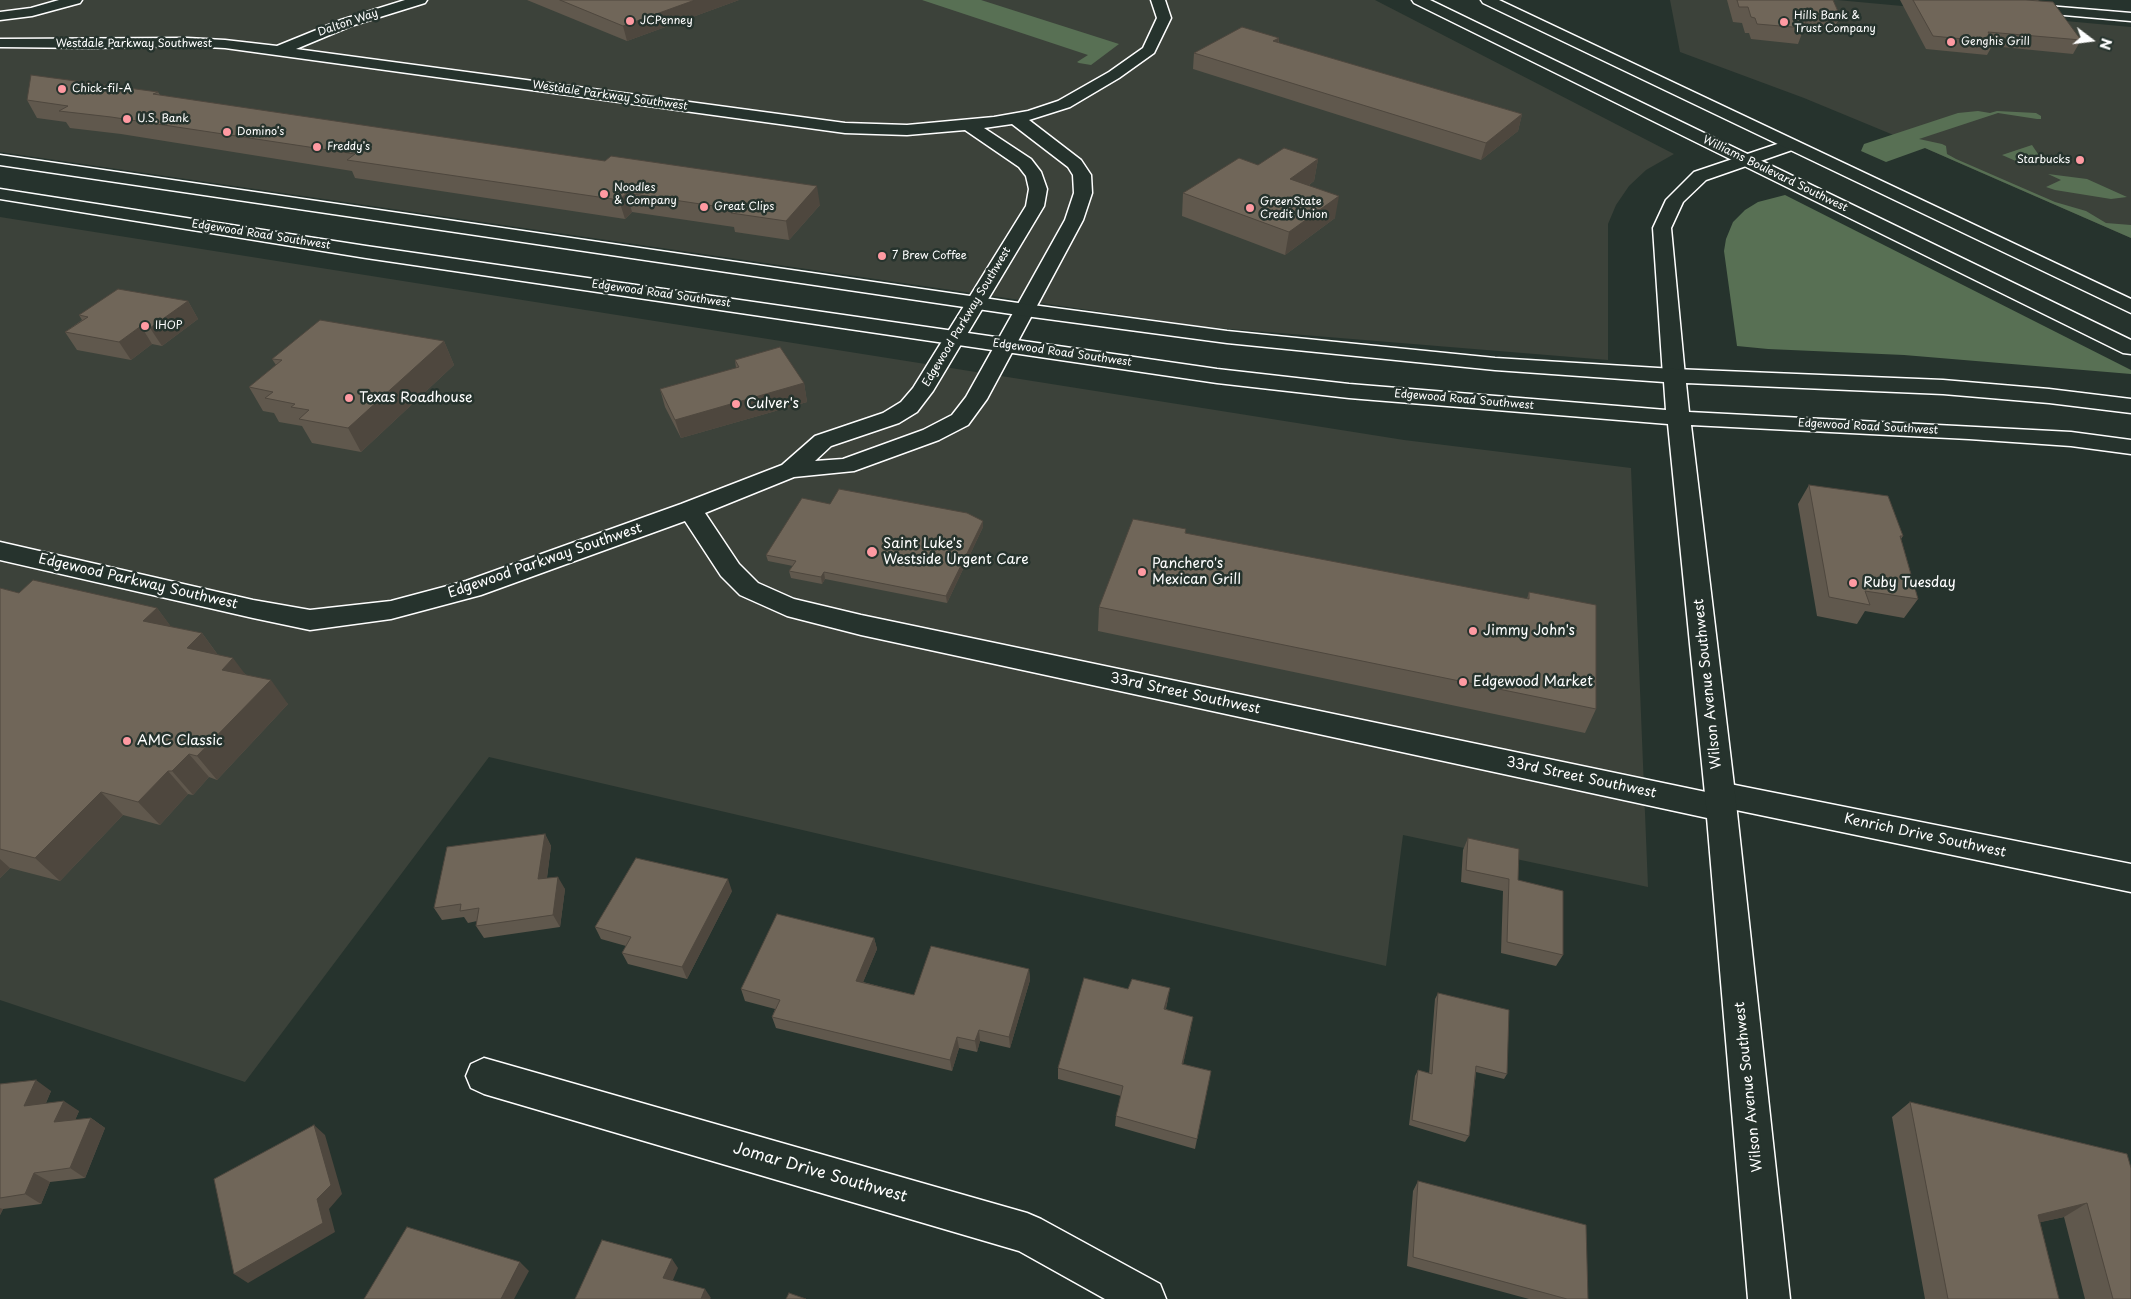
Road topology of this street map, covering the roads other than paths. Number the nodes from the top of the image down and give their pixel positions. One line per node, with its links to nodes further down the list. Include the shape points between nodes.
1 (75, 0): 7 (main road)
2 (420, 0): 12 (main road, Dalton Way, via 338,26)
3 (1158, 0): 13 (main road, Westdale Parkway Southwest, via 1164,18 1149,50 1064,104)
4 (1419, 0): 16 (main road, Williams Boulevard Southwest)
5 (1488, 0): 15 (main road)
6 (2014, 7): 9 (main road)
7 (32, 12): 8 (main road); 10 (main road)
8 (0, 16)
9 (2131, 17)
10 (0, 23)
11 (0, 42): 12 (main road, Westdale Parkway Southwest, via 187,42)
12 (278, 51): 14 (main road, Westdale Parkway Southwest, via 845,128 907,130)
13 (1015, 118): 14 (main road, Westdale Parkway Southwest); 21 (main road, Edgewood Parkway Southwest, via 1075,164 1082,175 1083,194 1074,220)
14 (969, 125): 19 (main road, Edgewood Parkway Southwest, via 1025,164 1035,176 1038,189 1034,206)
15 (1789, 145): 16 (main road, Wilson Avenue Southwest); 20 (main road)
16 (1745, 159): 24 (main road, Williams Boulevard Southwest); 25 (main road, Wilson Avenue Southwest, via 1700,176 1675,200 1662,228)
17 (0, 160): 19 (main road)
18 (0, 194): 22 (main road, Edgewood Road Southwest, via 366,252)
19 (975, 303): 21 (main road); 22 (main road, Edgewood Parkway Southwest)
20 (2131, 307)
21 (1025, 310): 23 (main road, Edgewood Parkway Southwest); 25 (main road, via 1352,351)
22 (954, 337): 23 (main road, Edgewood Road Southwest); 31 (main road, Edgewood Parkway Southwest, via 909,407 891,418 823,441)
23 (1005, 345): 27 (main road, Edgewood Road Southwest, via 1321,388); 31 (main road, Edgewood Parkway Southwest, via 976,399 960,420 931,435 846,466)
24 (2131, 348)
25 (1674, 376): 26 (main road, via 1943,387); 27 (main road, Wilson Avenue Southwest)
26 (2131, 406)
27 (1680, 418): 28 (main road, Edgewood Road Southwest); 34 (main road, Wilson Avenue Southwest)
28 (2071, 439): 29 (main road, Edgewood Road Southwest); 30 (main road)
29 (2131, 447)
30 (2131, 452)
31 (790, 470): 32 (main road, Edgewood Parkway Southwest)
32 (690, 510): 33 (main road, Edgewood Parkway Southwest, via 472,589 391,610 310,620); 34 (main road, 33rd Street Southwest, via 730,570 749,589 787,607)
33 (0, 550)
34 (1720, 801): 35 (main road, Kenrich Drive Southwest); 38 (main road, Wilson Avenue Southwest)
35 (2131, 878)
36 (484, 1076): 37 (main road, Jomar Drive Southwest, via 1027,1233)
37 (1145, 1299)
38 (1769, 1299)

